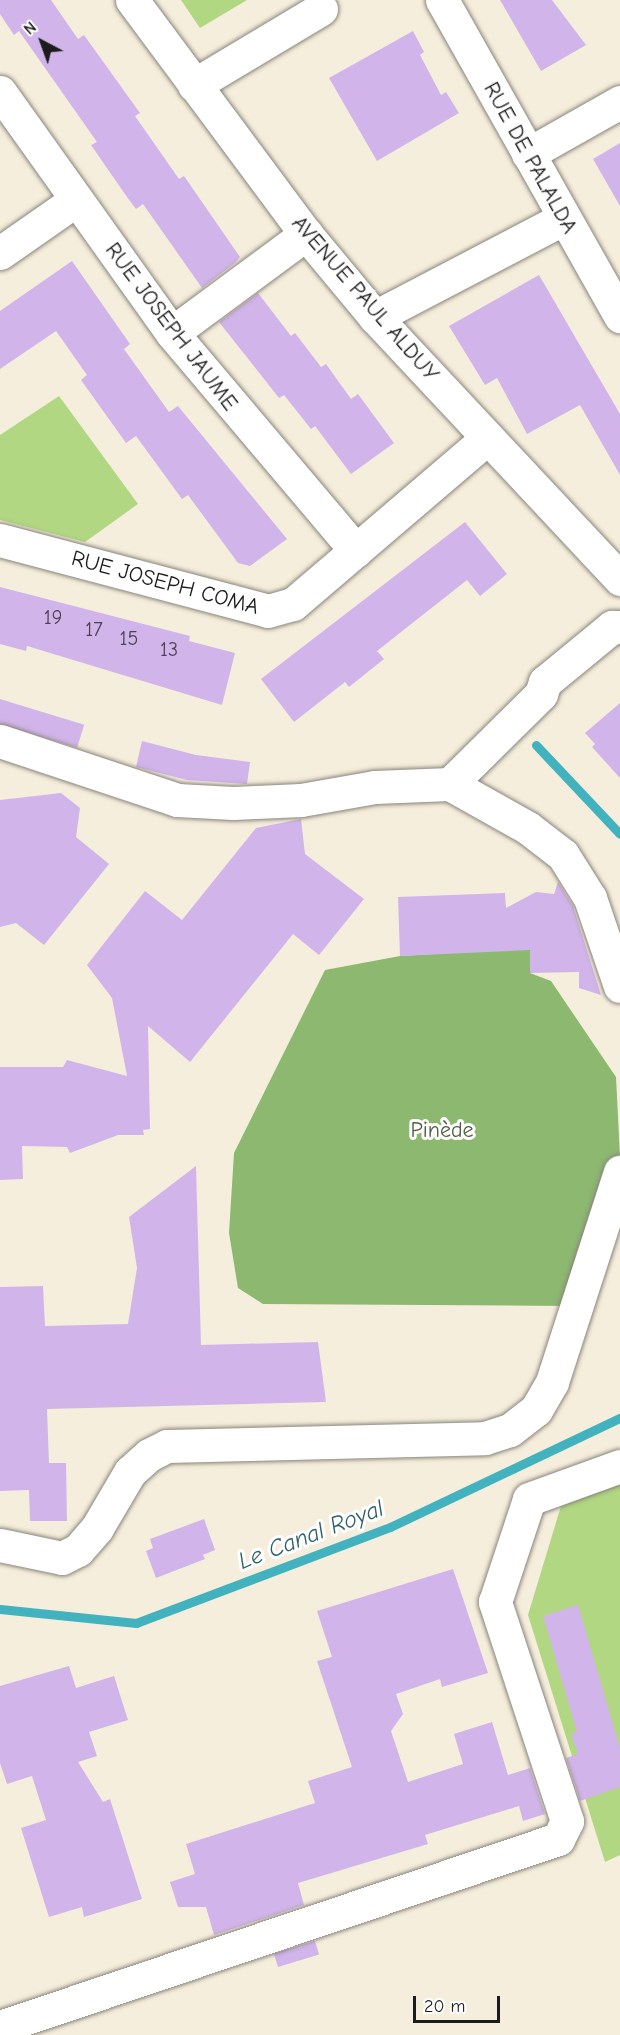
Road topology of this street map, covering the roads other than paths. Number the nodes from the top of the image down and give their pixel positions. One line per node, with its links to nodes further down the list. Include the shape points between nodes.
1 (132, 0): 4 (street, AVENUE PAUL ALDUY)
2 (442, 0): 7 (street, RUE DE PALALDA)
3 (324, 3): 4 (street)
4 (194, 85): 10 (street, AVENUE PAUL ALDUY)
5 (0, 93): 8 (street, RUE JOSEPH JAUME)
6 (620, 102): 7 (street)
7 (528, 154): 9 (street, RUE DE PALALDA)
8 (76, 200): 11 (street); 14 (street, RUE JOSEPH JAUME)
9 (564, 218): 12 (street, RUE DE PALALDA); 13 (street)
10 (306, 234): 13 (street, AVENUE PAUL ALDUY); 14 (street)
11 (0, 253)
12 (620, 316)
13 (375, 317): 15 (street, AVENUE PAUL ALDUY)
14 (172, 333): 17 (street, RUE JOSEPH JAUME)
15 (486, 439): 17 (street, RUE JOSEPH COMA); 18 (street, AVENUE PAUL ALDUY)
16 (0, 540): 17 (street, RUE JOSEPH COMA, via 268,611 293,603)
17 (356, 551)
18 (620, 579)
19 (620, 627): 21 (street, via 612,627 545,682)
20 (620, 645): 21 (street, via 558,698)
21 (542, 694): 23 (street)
22 (0, 741): 23 (street, via 177,800 301,800 375,787)
23 (450, 784): 24 (street, via 528,828 563,855 590,898)
24 (620, 986)
25 (620, 1172): 27 (street, via 552,1382 536,1410 510,1430 485,1438 167,1446 130,1472 97,1528 78,1550 62,1558)
26 (620, 1466): 28 (street, via 529,1499 495,1602 567,1821 558,1839)
27 (0, 1545)
28 (0, 2026)

